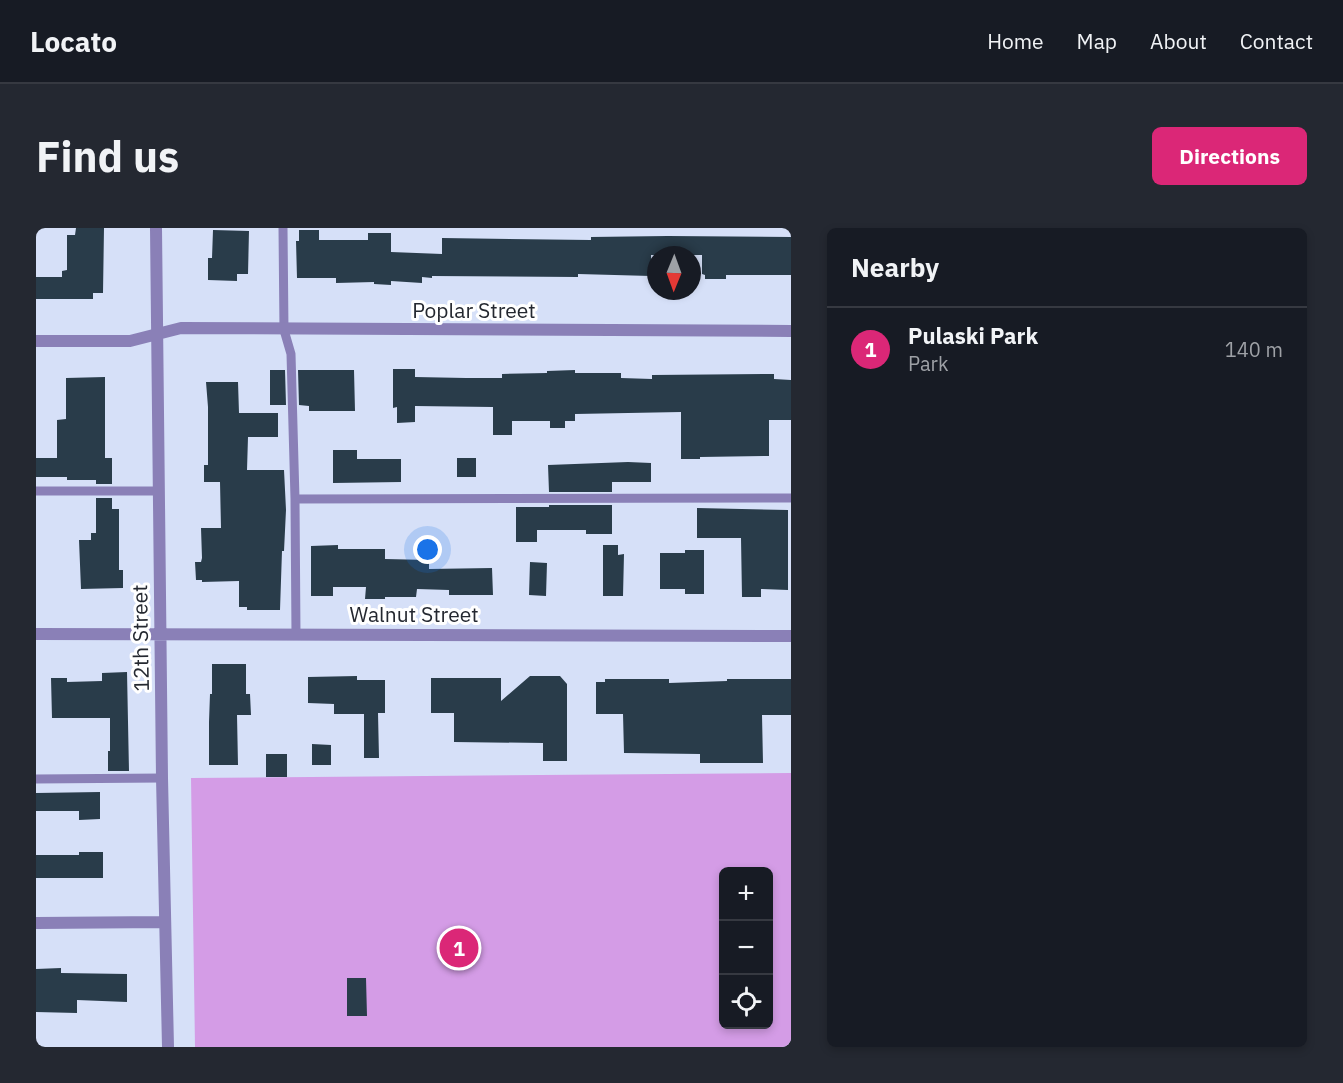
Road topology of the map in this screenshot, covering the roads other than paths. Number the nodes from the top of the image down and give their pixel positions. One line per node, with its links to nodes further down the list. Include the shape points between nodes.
1 (156, 228): 5 (street, 12th Street)
2 (283, 228): 3 (lane)
3 (284, 330): 4 (street, Poplar Street); 5 (street, Poplar Street, via 181,328); 10 (lane, via 291,354)
4 (791, 331)
5 (158, 335): 6 (street, Poplar Street, via 130,341); 8 (street, 12th Street)
6 (36, 341)
7 (36, 491): 8 (lane)
8 (159, 491): 12 (street, 12th Street)
9 (791, 498): 10 (lane)
10 (296, 499): 13 (lane)
11 (36, 634): 12 (street, Walnut Street)
12 (160, 634): 13 (street, Walnut Street); 15 (street, 12th Street)
13 (296, 634): 14 (street, Walnut Street)
14 (791, 636)
15 (162, 778): 16 (lane); 17 (street, 12th Street)
16 (36, 779)
17 (165, 922): 18 (street); 19 (street, 12th Street)
18 (36, 923)
19 (168, 1047)

